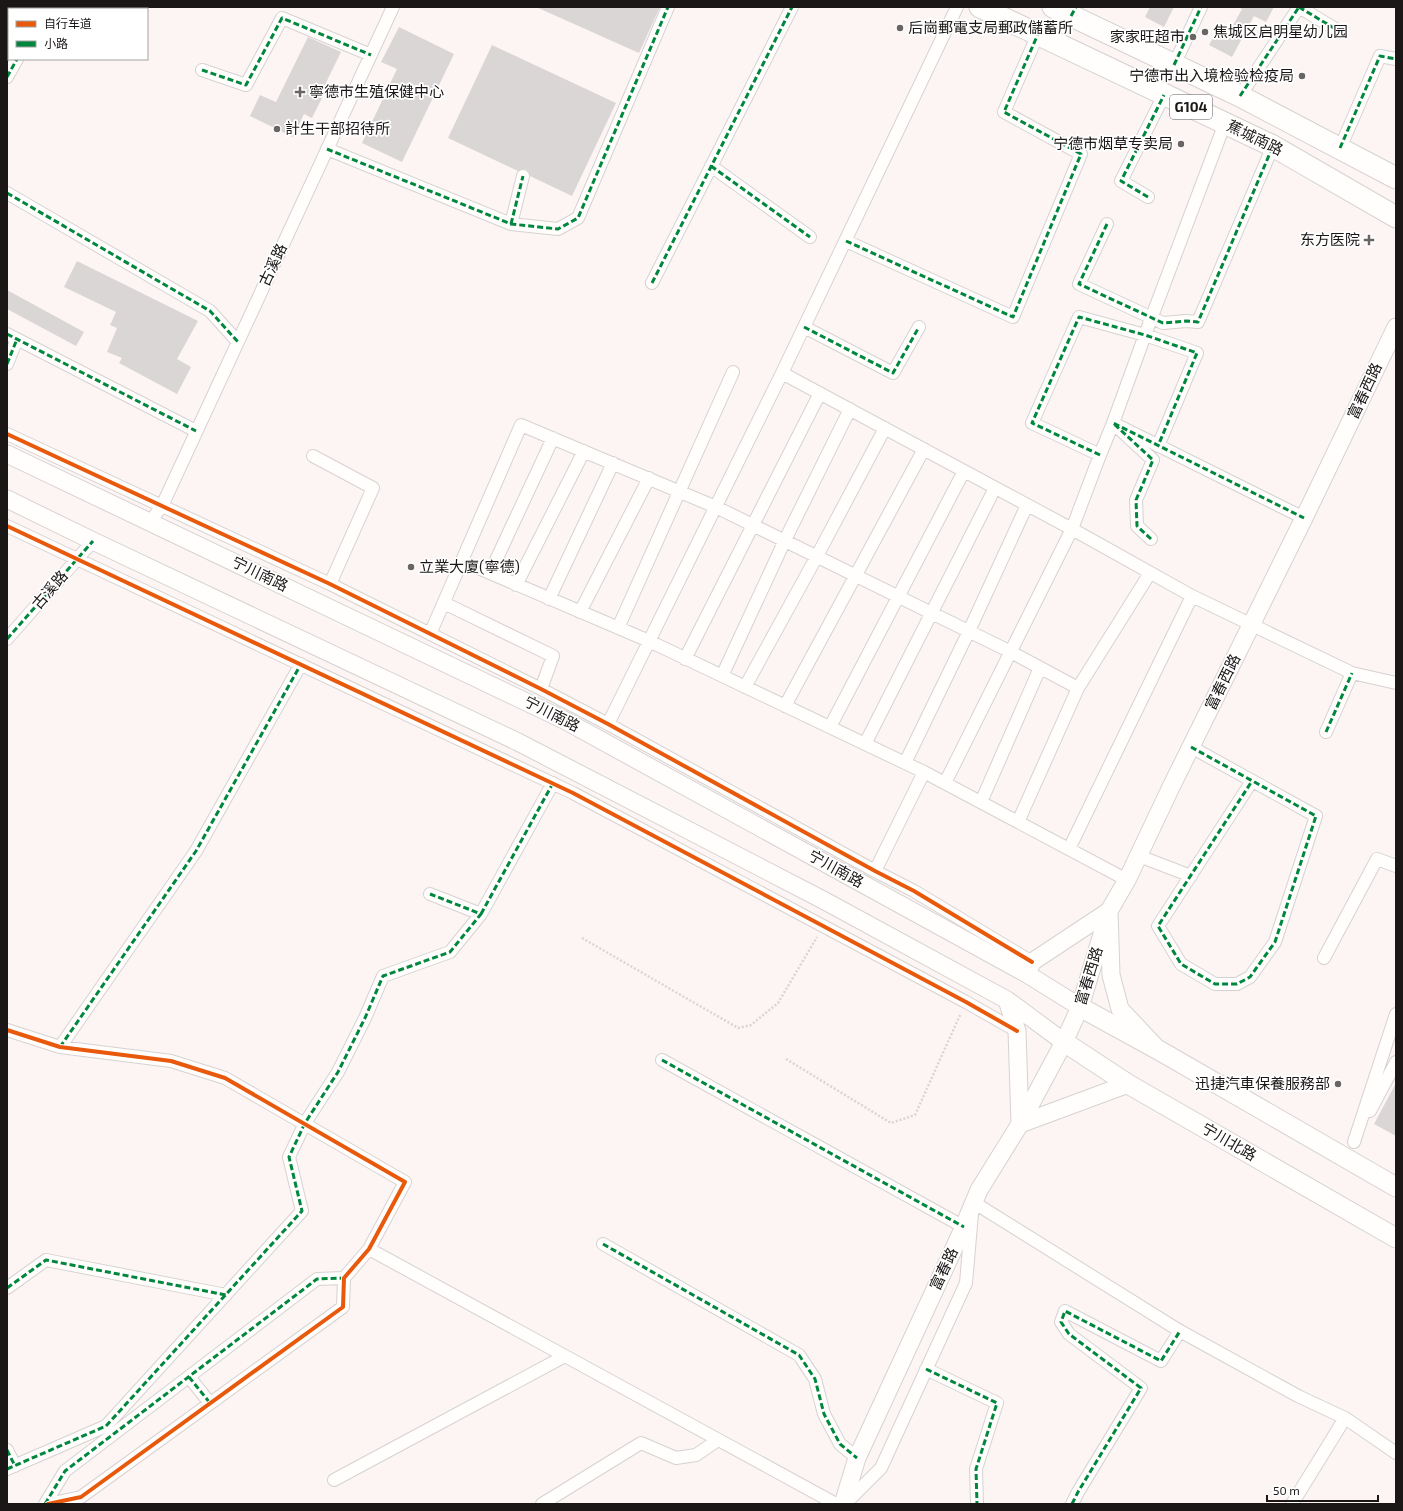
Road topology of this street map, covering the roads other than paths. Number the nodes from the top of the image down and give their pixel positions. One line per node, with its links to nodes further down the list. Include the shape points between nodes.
1 (393, 7): 12 (street, 古溪路)
2 (668, 7): 30 (street, via 578,218 558,229)
3 (792, 7): 24 (street)
4 (957, 7): 33 (street)
5 (980, 7): 11 (highway, 蕉城南路 / G104)
6 (1053, 7): 9 (highway, 蕉城南路 / G104)
7 (1201, 7): 15 (street)
8 (1299, 7): 10 (street); 19 (street)
9 (1074, 11): 15 (highway, 蕉城南路 / G104)
10 (1336, 30)
11 (1038, 34): 18 (highway, 蕉城南路 / G104); 33 (street, via 1004,112 1081,154 1013,317)
12 (371, 55): 16 (street, via 282,18 246,85); 23 (street, 古溪路)
13 (1396, 59): 22 (street, via 1380,56)
14 (16, 60): 17 (street)
15 (1174, 64): 19 (highway, 蕉城南路 / G104)
16 (202, 70)
17 (7, 77)
18 (1164, 95): 20 (highway, 蕉城南路 / G104); 28 (street, via 1121,181)
19 (1240, 96): 22 (highway, 蕉城南路 / G104)
20 (1225, 123): 21 (highway, 蕉城南路 / G104); 35 (street)
21 (1273, 146): 29 (highway, 蕉城南路 / G104); 35 (street, via 1198,322 1163,323)
22 (1340, 148): 26 (highway, 蕉城南路 / G104)
23 (327, 150): 30 (street); 41 (street, 古溪路)
24 (711, 166): 32 (street); 34 (street)
25 (524, 176): 30 (street)
26 (1396, 178)
27 (7, 193): 41 (street, via 210,311)
28 (1148, 197)
29 (1396, 217)
30 (511, 224)
31 (1107, 224): 35 (street, via 1079,284)
32 (810, 237)
33 (846, 241): 36 (street)
34 (652, 283)
35 (1152, 317): 39 (street)
36 (804, 327): 37 (street, via 893,373); 44 (street)
37 (919, 327)
38 (1396, 327): 67 (main road, 富春西路)
39 (1145, 335): 47 (street); 52 (street, via 1198,353); 56 (street, via 1078,317 1032,423)
40 (12, 336): 42 (street); 49 (street)
41 (238, 342): 49 (street, 古溪路)
42 (7, 364)
43 (733, 372): 62 (street)
44 (782, 373): 45 (street); 66 (street)
45 (820, 393): 46 (street); 69 (street)
46 (850, 409): 48 (street); 73 (street)
47 (1114, 423): 52 (street); 56 (street); 72 (street, via 1153,460 1136,500 1137,526)
48 (885, 428): 53 (street); 75 (street)
49 (196, 431): 65 (street, 古溪路)
50 (7, 434): 65 (street)
51 (553, 438): 54 (street); 77 (street, via 521,425); 78 (street)
52 (1158, 446): 67 (street)
53 (924, 449): 59 (street); 80 (street)
54 (584, 451): 58 (street); 82 (street)
55 (7, 454): 68 (main road, 宁川南路)
56 (1100, 455): 71 (street)
57 (313, 456): 81 (street, via 373,488)
58 (613, 463): 60 (street); 85 (street)
59 (964, 471): 61 (street); 83 (street)
60 (649, 478): 62 (street); 87 (street)
61 (995, 488): 64 (street); 88 (street)
62 (680, 492): 66 (street); 90 (street)
63 (7, 498): 74 (main road)
64 (1027, 505): 71 (street); 91 (street)
65 (162, 506): 68 (street, 古溪路); 81 (street)
66 (716, 506): 69 (street); 94 (street)
67 (1304, 518): 89 (main road, 富春西路)
68 (150, 522): 128 (main road, 宁川南路, via 564,720)
69 (754, 525): 73 (street); 96 (street)
70 (7, 526): 76 (street)
71 (1072, 529): 79 (street); 95 (street)
72 (1151, 539)
73 (785, 540): 75 (street); 100 (street)
74 (93, 541): 76 (street, 古溪路); 129 (main road, via 518,742)
75 (817, 556): 80 (street); 102 (street)
76 (78, 559): 93 (street, 古溪路); 97 (street)
77 (462, 561): 78 (street); 86 (street)
78 (490, 573): 82 (street)
79 (1150, 573): 84 (street); 103 (street)
80 (856, 575): 83 (street); 105 (street)
81 (330, 584): 92 (street)
82 (516, 585): 85 (street)
83 (899, 596): 88 (street); 107 (street)
84 (1192, 596): 89 (street); 118 (street)
85 (549, 599): 87 (street)
86 (444, 603): 92 (street); 104 (street, via 553,656)
87 (580, 612): 90 (street)
88 (932, 613): 91 (street); 109 (street)
89 (1251, 626): 99 (street); 110 (main road, 富春西路)
90 (618, 628): 94 (street)
91 (969, 631): 95 (street); 111 (street)
92 (430, 634): 104 (street)
93 (7, 639)
94 (648, 641): 96 (street); 106 (street)
95 (1010, 652): 98 (street); 115 (street)
96 (685, 659): 100 (street)
97 (301, 664): 114 (street); 135 (street, via 196,851)
98 (1040, 668): 103 (street); 116 (street)
99 (1352, 674): 101 (street); 108 (street)
100 (722, 676): 102 (street)
101 (1396, 683)
102 (745, 687): 105 (street)
103 (1078, 688): 117 (street)
104 (541, 689): 106 (street)
105 (785, 706): 107 (street)
106 (608, 724): 121 (street)
107 (830, 727): 109 (street)
108 (1326, 732)
109 (865, 744): 111 (street)
110 (1191, 747): 113 (street); 119 (main road, 富春西路)
111 (905, 763): 112 (street)
112 (924, 772): 115 (street); 121 (street)
113 (1252, 780): 122 (street); 122 (street, via 1316,816 1275,942 1250,977 1237,984 1215,984 1181,964 1158,926)
114 (553, 783): 126 (street); 133 (street)
115 (945, 783): 116 (street)
116 (980, 802): 117 (street)
117 (1018, 822): 118 (street)
118 (1069, 850): 123 (street)
119 (1139, 856): 122 (street); 123 (main road, 富春西路)
120 (1396, 866): 127 (street, via 1377,859)
121 (875, 871): 128 (street, via 914,891)
122 (1191, 876)
123 (1127, 880): 125 (main road, 富春西路)
124 (430, 894): 126 (street)
125 (1109, 911): 128 (main road); 130 (main road, 富春西路); 136 (main road, via 1111,975 1120,1009)
126 (482, 914): 140 (street, via 450,952 382,976 365,1018 338,1072)
127 (1324, 958)
128 (1030, 968): 130 (main road, 宁川南路)
129 (1007, 1000): 133 (main road); 134 (main road)
130 (1080, 1007): 134 (main road, 富春西路); 136 (main road)
131 (1396, 1014): 142 (street)
132 (7, 1030): 135 (street)
133 (1017, 1030): 141 (main road)
134 (1064, 1042): 139 (main road, 宁川北路); 141 (main road, 富春路)
135 (60, 1047): 140 (street, via 171,1061 224,1078)
136 (1162, 1052): 142 (main road)
137 (662, 1060): 145 (street)
138 (1396, 1062): 142 (street)
139 (1128, 1084): 141 (main road); 146 (main road, 宁川北路)
140 (305, 1123): 148 (street, via 405,1182); 151 (street, via 289,1157 302,1211)
141 (1020, 1124): 144 (main road, 富春路)
142 (1350, 1150): 143 (main road)
143 (1396, 1187)
144 (973, 1202): 145 (main road, 富春路); 152 (street); 154 (street, via 966,1282)
145 (964, 1226): 161 (main road, 富春路)
146 (1396, 1238)
147 (603, 1244): 161 (street, via 799,1355 815,1379 824,1414 840,1444)
148 (369, 1249): 149 (street); 153 (street)
149 (344, 1278): 155 (street, via 317,1279); 156 (street, via 343,1307)
150 (7, 1288): 151 (street, via 46,1260)
151 (226, 1295): 162 (street, via 106,1426)
152 (1180, 1331): 157 (street, via 1298,1396); 170 (street, via 1161,1361 1065,1311 1061,1322 1069,1334 1141,1388)
153 (565, 1356): 158 (street); 163 (street)
154 (926, 1369): 168 (street, via 881,1468); 169 (street, via 997,1404 976,1469)
155 (189, 1377): 156 (street); 164 (street, via 65,1471)
156 (210, 1403): 165 (street, via 81,1497)
157 (1345, 1418): 160 (street); 171 (street)
158 (718, 1440): 166 (street, via 696,1455 676,1458 641,1443); 167 (street)
159 (7, 1450): 162 (street)
160 (1396, 1453)
161 (857, 1458): 168 (main road, 富春路)
162 (11, 1468)
163 (334, 1480)
164 (45, 1504)
165 (48, 1504)
166 (542, 1504)
167 (836, 1504)
168 (844, 1504)
169 (977, 1504)
170 (1072, 1504)
171 (1292, 1504)

